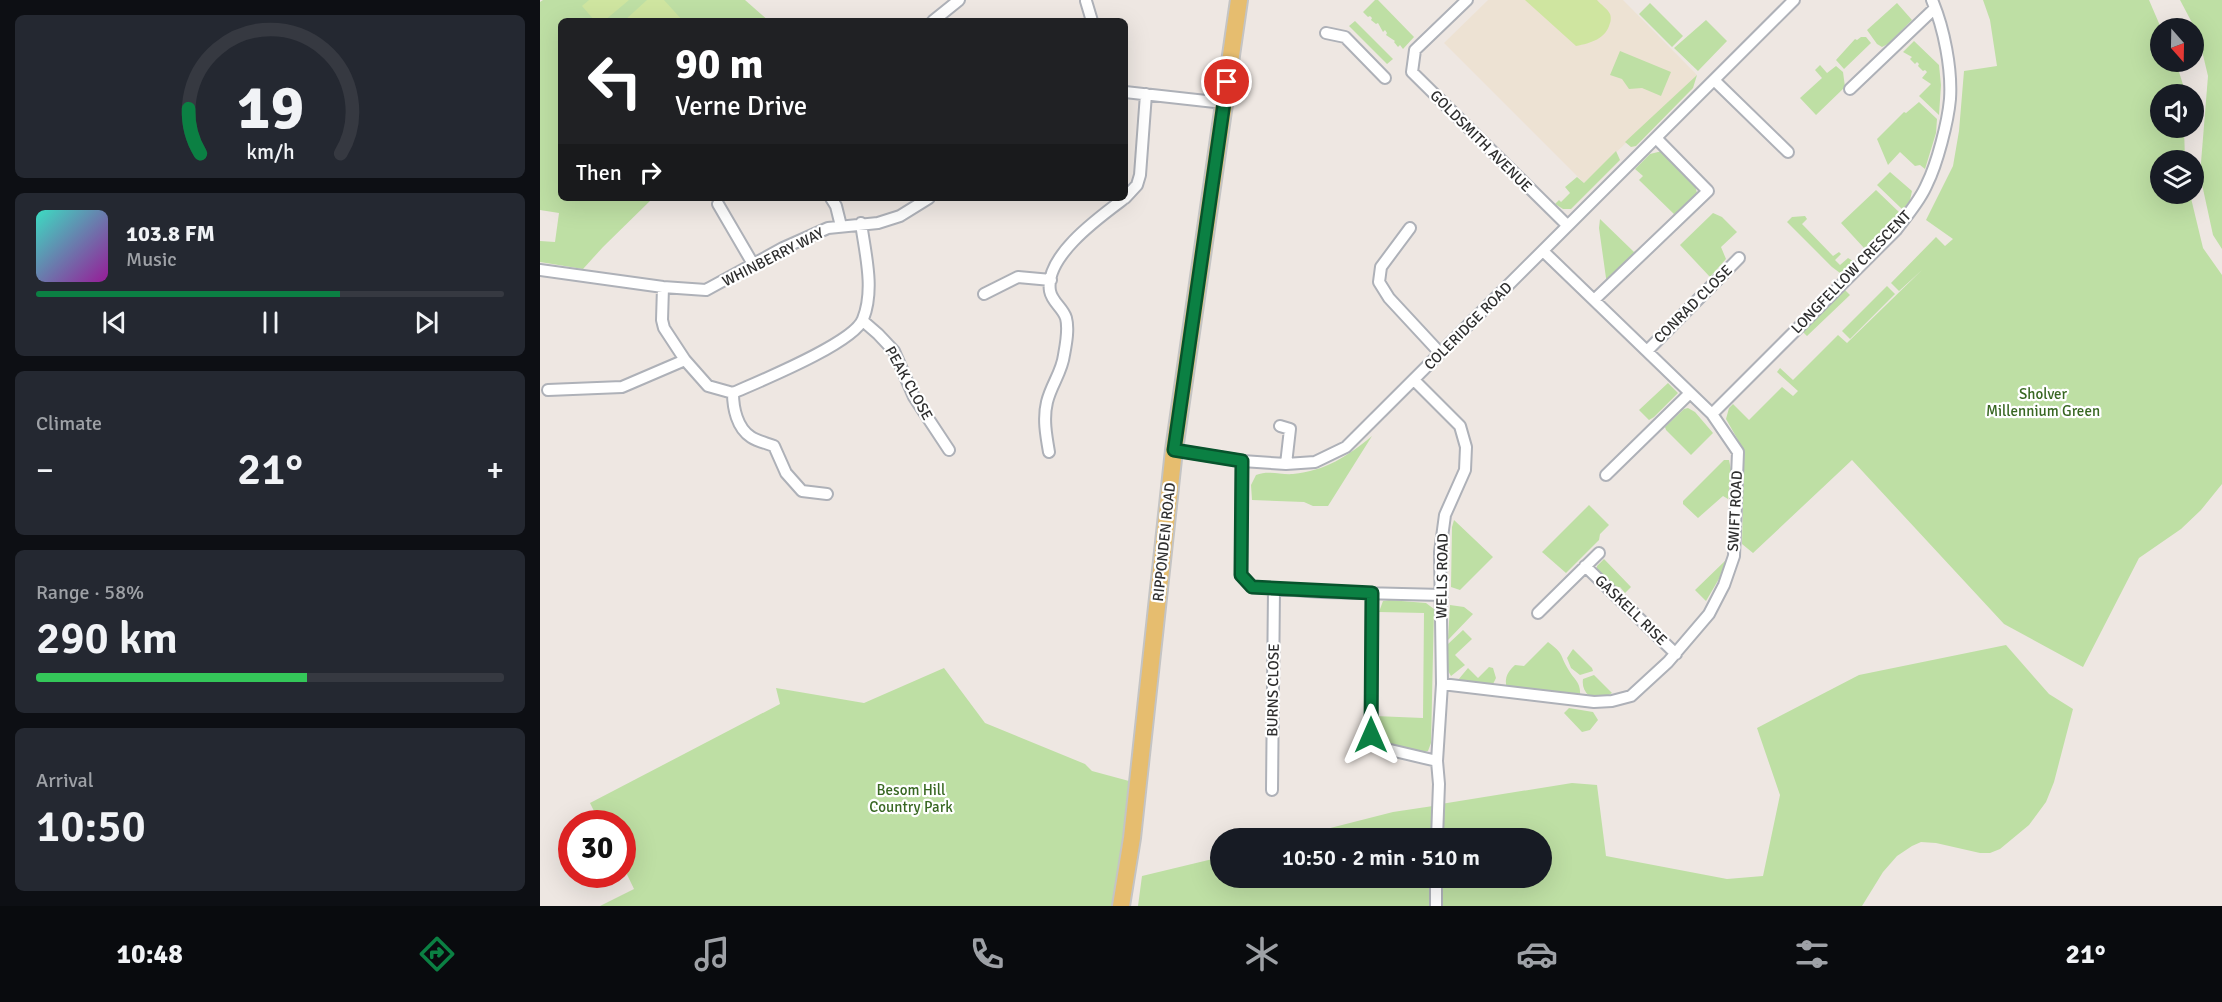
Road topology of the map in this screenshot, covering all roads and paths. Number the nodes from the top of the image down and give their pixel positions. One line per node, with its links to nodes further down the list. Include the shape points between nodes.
1 (959, 0): 7 (street)
2 (1239, 0): 15 (main road, RIPPONDEN ROAD)
3 (1467, 0): 24 (street, GOLDSMITH AVENUE, via 1415,50 1412,72)
4 (1794, 0): 11 (street, COLERIDGE ROAD)
5 (1086, 1): 8 (street)
6 (1934, 4): 12 (street); 43 (street, LONGFELLOW CRESCENT, via 1945,41 1950,99 1927,185 1896,230)
7 (937, 18)
8 (1091, 18)
9 (1326, 33): 10 (street, via 1345,37)
10 (1385, 78)
11 (1714, 80): 16 (street, COLERIDGE ROAD); 17 (street)
12 (1850, 89)
13 (1128, 92): 14 (street)
14 (1146, 94): 15 (street); 18 (street, via 1140,175)
15 (1224, 103): 46 (main road, RIPPONDEN ROAD)
16 (1656, 138): 24 (street, COLERIDGE ROAD); 34 (street, via 1708,191)
17 (1788, 152)
18 (1128, 195)
19 (833, 201): 25 (street)
20 (924, 201): 23 (street, WHINBERRY WAY, via 900,216 878,223)
21 (1121, 201): 31 (street, via 1077,236 1061,257)
22 (718, 204): 29 (street)
23 (861, 223): 25 (street, WHINBERRY WAY); 35 (street, via 869,291)
24 (1567, 225): 27 (street, COLERIDGE ROAD)
25 (841, 226): 29 (street, WHINBERRY WAY, via 816,233)
26 (1410, 228): 37 (street, via 1381,267 1379,282)
27 (1543, 251): 34 (street, SWIFT ROAD); 37 (street, COLERIDGE ROAD)
28 (1739, 258): 36 (street, CONRAD CLOSE)
29 (753, 264): 32 (street, WHINBERRY WAY, via 706,290)
30 (540, 270): 32 (street, WHINBERRY WAY)
31 (1051, 280): 33 (street, via 1018,277); 47 (street, via 1053,301 1066,317 1067,336 1060,372 1047,401)
32 (663, 287): 38 (street, via 664,328)
33 (984, 294)
34 (1594, 300): 36 (street, SWIFT ROAD)
35 (862, 321): 41 (street, via 842,339); 45 (street, PEAK CLOSE, via 894,351 914,398)
36 (1647, 351): 42 (street, SWIFT ROAD)
37 (1440, 353): 39 (street, COLERIDGE ROAD)
38 (685, 360): 40 (street, via 622,387); 41 (street, via 708,386)
39 (1414, 380): 49 (street, COLERIDGE ROAD, via 1346,447 1315,462); 56 (street, WELLS ROAD, via 1460,426 1466,447 1465,470 1444,515 1440,552)
40 (548, 390)
41 (734, 393): 51 (street, via 733,406 743,429 751,437 774,446 786,473 802,491)
42 (1690, 393): 43 (street, SWIFT ROAD); 50 (street)
43 (1712, 414): 58 (street, SWIFT ROAD, via 1738,452 1734,556 1709,614)
44 (1280, 426): 49 (street, via 1290,429)
45 (949, 450)
46 (1174, 450): 48 (street, COLERIDGE ROAD); 64 (main road, RIPPONDEN ROAD)
47 (1049, 452)
48 (1242, 461): 49 (street, COLERIDGE ROAD); 54 (street, via 1241,575 1252,587)
49 (1286, 464)
50 (1606, 475)
51 (827, 494)
52 (1599, 553): 53 (street, GASKELL RISE)
53 (1585, 566): 57 (street, GASKELL RISE); 58 (street, GASKELL RISE)
54 (1274, 589): 55 (street); 61 (street, BURNS CLOSE)
55 (1372, 593): 56 (street); 60 (street, via 1371,735 1382,748)
56 (1442, 595): 59 (street, WELLS ROAD)
57 (1538, 613)
58 (1676, 654): 59 (street, SWIFT ROAD, via 1631,696 1603,702)
59 (1442, 684): 60 (street, WELLS ROAD)
60 (1437, 761): 62 (street, WELLS ROAD)
61 (1272, 790)
62 (1437, 828)
63 (1436, 888): 65 (street)
64 (1121, 906)
65 (1436, 906)

